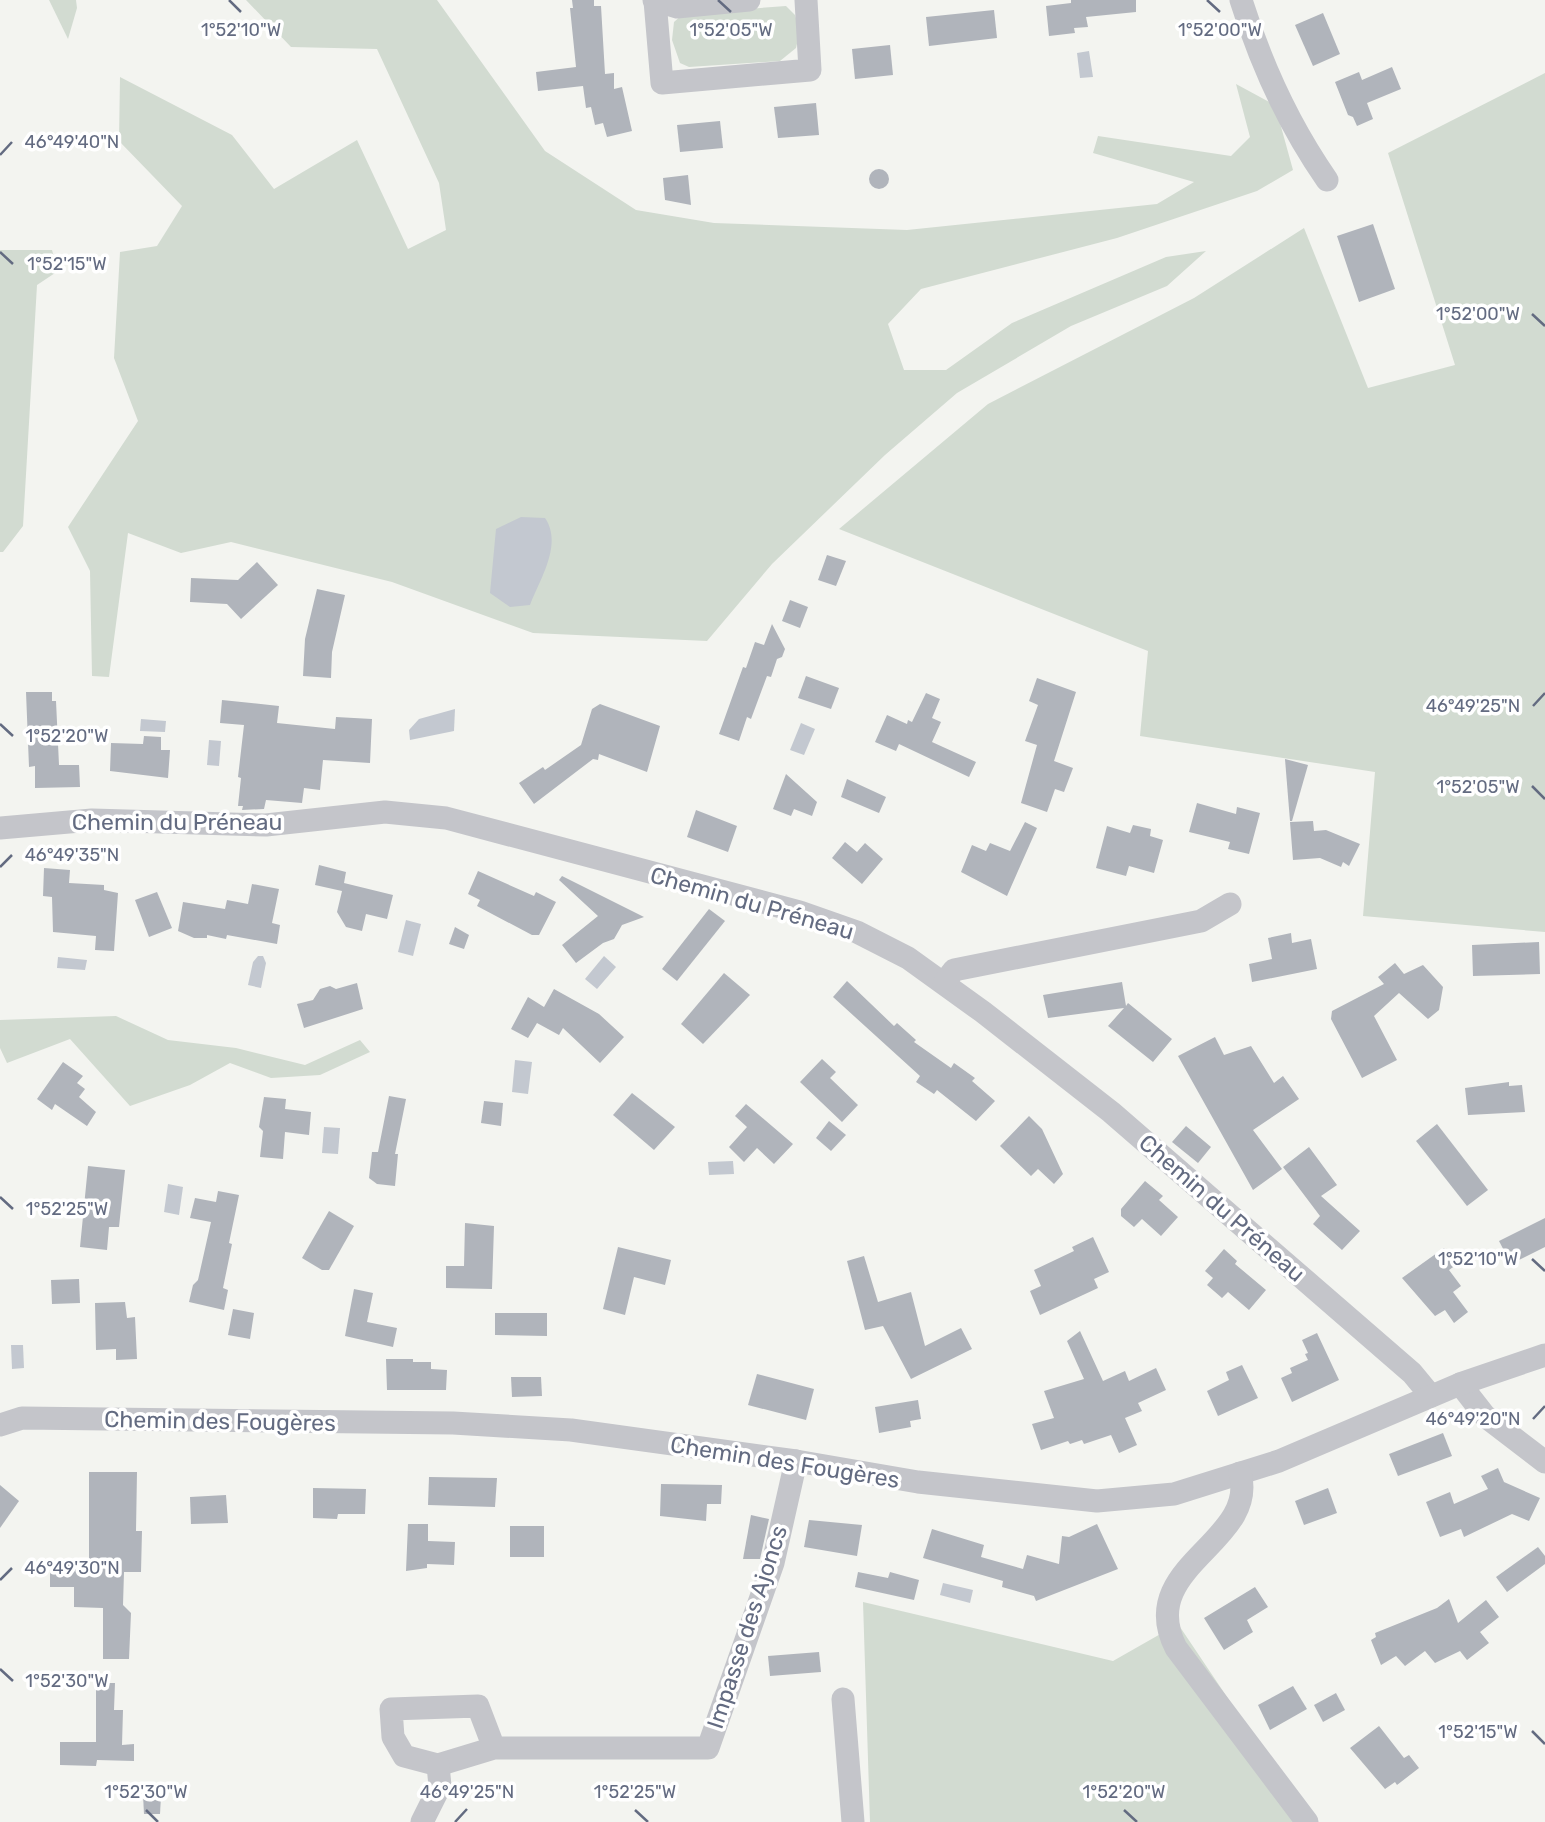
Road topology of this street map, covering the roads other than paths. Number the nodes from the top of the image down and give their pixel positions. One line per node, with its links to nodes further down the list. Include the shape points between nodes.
1 (748, 0): 4 (street, via 677,7)
2 (806, 0): 4 (street, via 810,70 662,83)
3 (1241, 0): 5 (street, via 1258,54 1302,144)
4 (654, 1)
5 (1327, 180)
6 (0, 828): 8 (street, Chemin du Préneau, via 92,820 266,825 385,812 446,818 800,912 857,932)
7 (1230, 904): 8 (street, via 1201,921 954,970)
8 (944, 983): 11 (street, Chemin du Préneau, via 1111,1112 1412,1373)
9 (1545, 1355): 10 (street, Chemin des Fougères)
10 (1460, 1384): 11 (street, Chemin des Fougères); 14 (street, via 1485,1416)
11 (1431, 1396): 15 (street, Chemin des Fougères)
12 (0, 1426): 13 (street, Chemin des Fougères, via 22,1418 453,1423 571,1430)
13 (796, 1461): 15 (street, Chemin des Fougères, via 918,1482 1097,1501 1174,1494); 17 (street, Impasse des Ajoncs, via 773,1563 708,1748)
14 (1545, 1462)
15 (1240, 1473): 21 (street, via 1245,1490 1238,1510 1179,1579 1166,1617 1176,1648)
16 (843, 1699): 20 (street)
17 (494, 1748): 18 (street, Impasse des Ajoncs); 18 (street, via 478,1706 391,1709 393,1737 404,1756)
18 (438, 1765): 19 (street, via 440,1786)
19 (422, 1822)
20 (853, 1822)
21 (1307, 1822)

